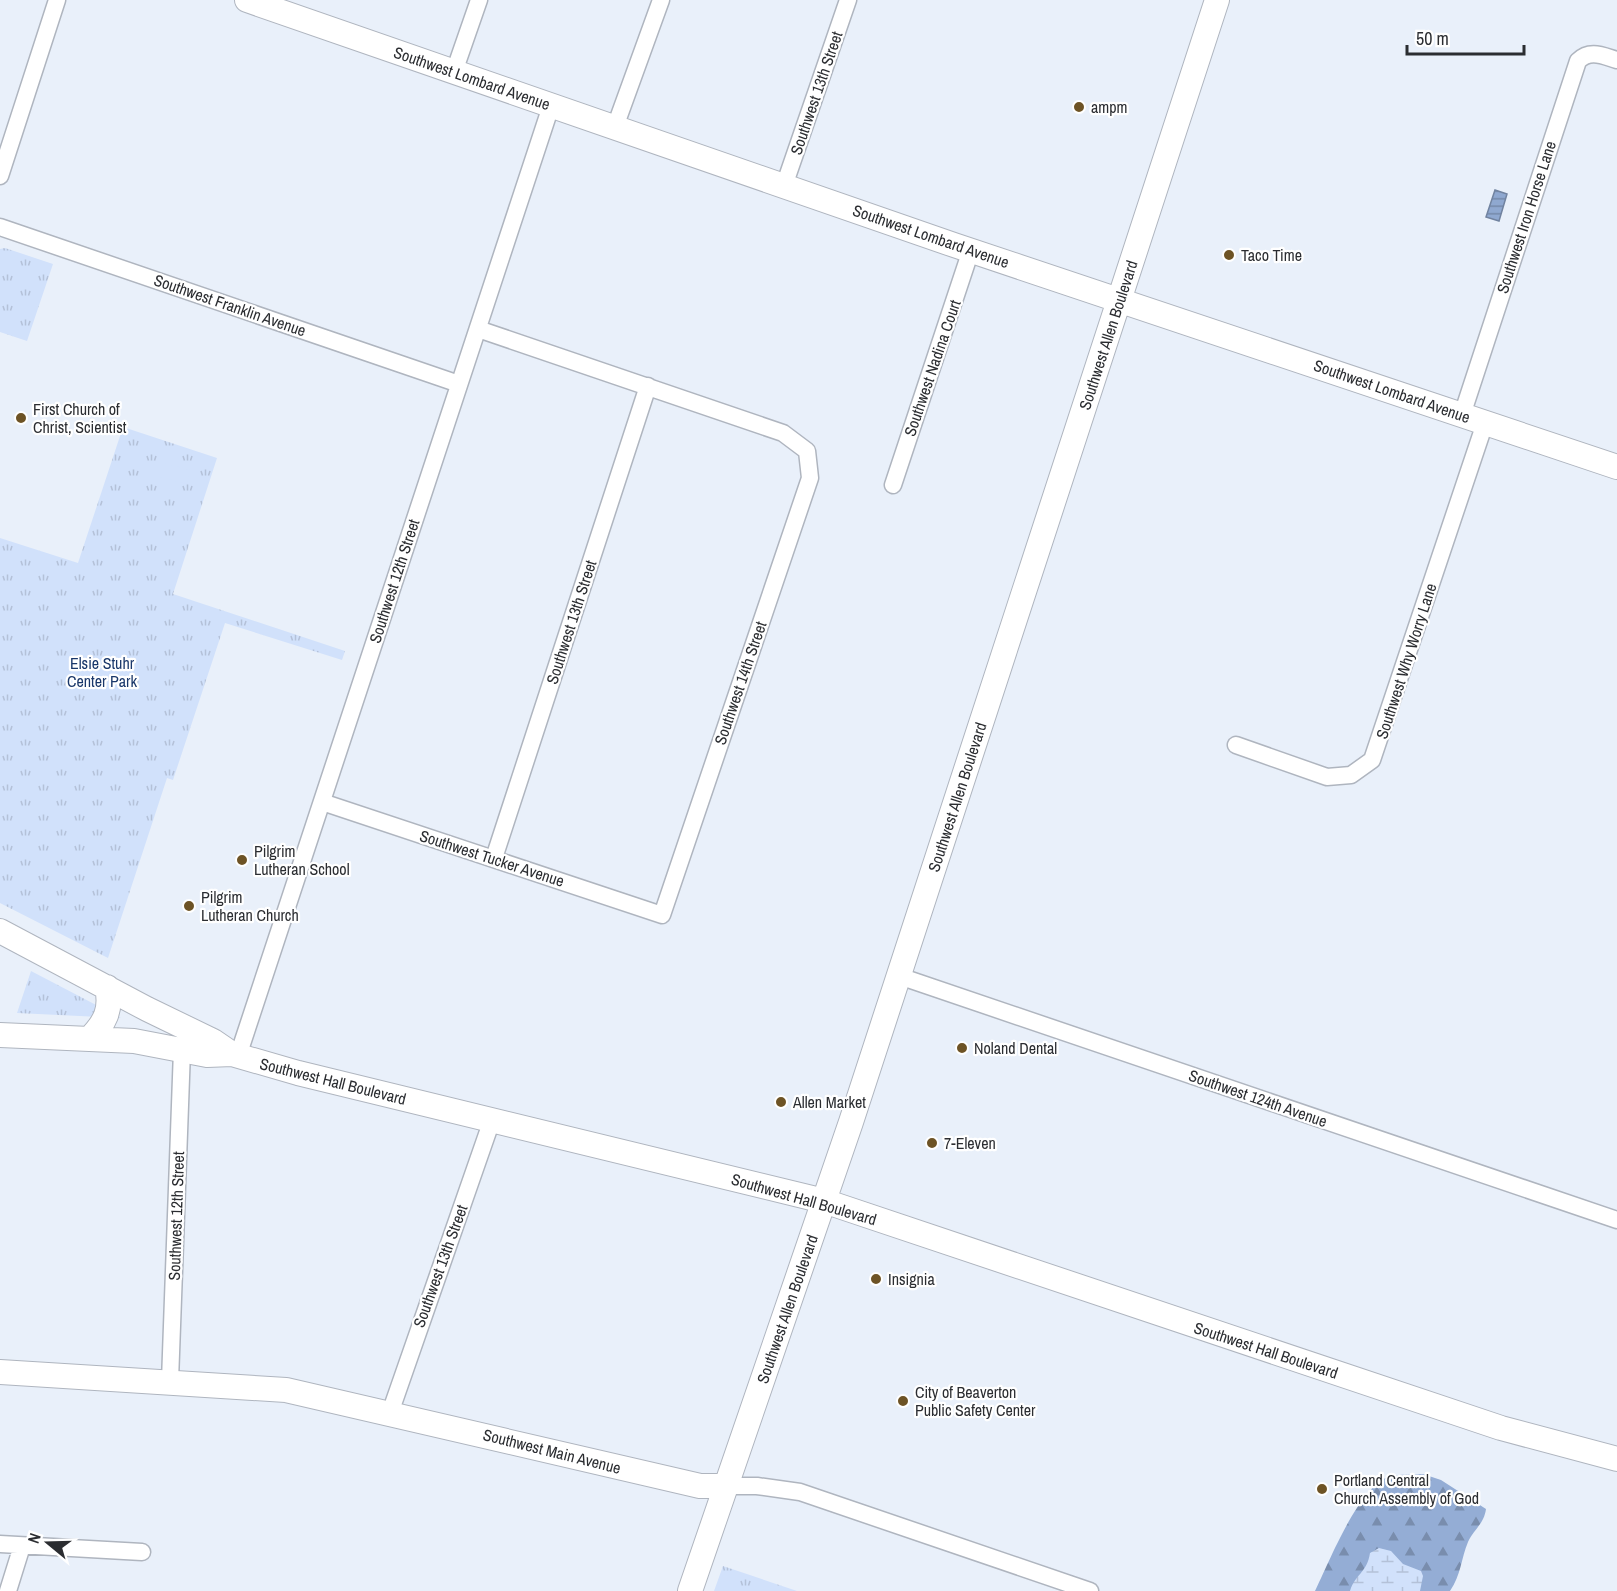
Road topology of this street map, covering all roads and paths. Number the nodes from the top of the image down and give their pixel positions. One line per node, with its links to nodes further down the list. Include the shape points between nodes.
1 (57, 0): 11 (street)
2 (247, 0): 8 (main road, Southwest Lombard Avenue)
3 (479, 0): 8 (street)
4 (662, 0): 10 (street)
5 (848, 0): 12 (street, Southwest 13th Street)
6 (1217, 0): 15 (main road, Southwest Allen Boulevard)
7 (1617, 60): 19 (street, Southwest Iron Horse Lane, via 1584,54 1575,67)
8 (454, 72): 9 (main road, Southwest Lombard Avenue)
9 (551, 106): 10 (main road, Southwest Lombard Avenue); 16 (street, Southwest 12th Street)
10 (615, 127): 12 (main road, Southwest Lombard Avenue)
11 (0, 176)
12 (784, 186): 14 (main road, Southwest Lombard Avenue)
13 (0, 226): 17 (street, Southwest Franklin Avenue)
14 (971, 250): 15 (main road, Southwest Lombard Avenue); 22 (street, Southwest Nadina Court)
15 (1119, 299): 19 (main road, Southwest Lombard Avenue); 28 (main road, Southwest Allen Boulevard)
16 (478, 329): 17 (street, Southwest 12th Street); 18 (street)
17 (459, 384): 24 (street, Southwest 12th Street)
18 (648, 386): 25 (street, Southwest 13th Street); 26 (street, Southwest 14th Street, via 783,433 807,451 810,478)
19 (1462, 415): 20 (main road, Southwest Lombard Avenue)
20 (1485, 423): 21 (main road, Southwest Lombard Avenue); 23 (street, Southwest Why Worry Lane, via 1372,760 1351,775 1327,777)
21 (1617, 467)
22 (893, 485)
23 (1236, 745)
24 (322, 802): 25 (street, Southwest Tucker Avenue); 33 (street, Southwest 12th Street)
25 (494, 858): 26 (street, Southwest Tucker Avenue)
26 (662, 915)
27 (0, 931): 29 (main road, Southwest Hall Boulevard)
28 (899, 976): 35 (main road, Southwest Allen Boulevard); 36 (street, Southwest 124th Avenue)
29 (107, 987): 31 (main road, via 108,1014); 33 (main road, Southwest Hall Boulevard)
30 (0, 1035): 31 (main road)
31 (89, 1039): 32 (main road, via 134,1041)
32 (182, 1050): 33 (main road); 38 (street, Southwest 12th Street)
33 (235, 1055): 34 (main road, Southwest Hall Boulevard)
34 (492, 1120): 35 (main road, Southwest Hall Boulevard); 39 (street, Southwest 13th Street)
35 (824, 1201): 40 (main road, Southwest Hall Boulevard, via 1490,1424); 41 (main road, Southwest Allen Boulevard)
36 (1617, 1220)
37 (0, 1372): 38 (main road, Southwest Main Avenue)
38 (170, 1382): 39 (main road, Southwest Main Avenue, via 286,1390)
39 (390, 1413): 41 (main road, Southwest Main Avenue, via 700,1486)
40 (1617, 1459)
41 (726, 1486): 46 (main road, Southwest Allen Boulevard); 47 (street, Southwest Main Avenue, via 800,1492)
42 (0, 1544): 43 (street)
43 (22, 1546): 44 (street); 45 (street)
44 (142, 1552)
45 (8, 1591)
46 (690, 1591)
47 (1090, 1591)

